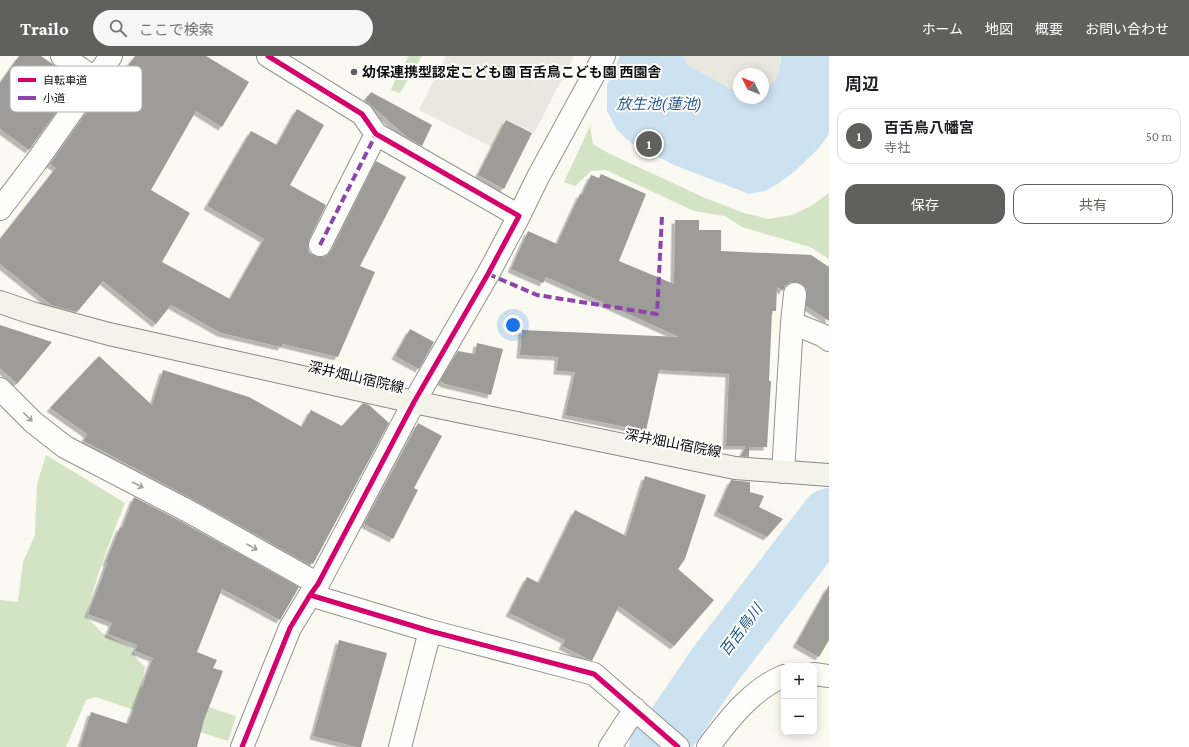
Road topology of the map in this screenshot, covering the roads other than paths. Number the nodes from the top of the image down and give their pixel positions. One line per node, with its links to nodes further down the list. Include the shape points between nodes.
1 (62, 56): 5 (street)
2 (112, 56): 6 (street)
3 (268, 56): 8 (street, via 362,114)
4 (604, 56): 10 (street)
5 (77, 66)
6 (105, 66)
7 (72, 112): 9 (street)
8 (376, 134): 10 (street); 11 (street)
9 (0, 209)
10 (519, 216): 17 (street)
11 (320, 245)
12 (795, 294): 14 (street)
13 (0, 302): 17 (main road, 深井畑山宿院線, via 109,334)
14 (792, 323): 15 (street); 18 (street)
15 (829, 340)
16 (0, 390): 20 (street, one-way to 20, via 33,422 65,447 190,512)
17 (414, 402): 18 (main road, 深井畑山宿院線, via 735,468); 20 (street)
18 (783, 472): 19 (main road, 深井畑山宿院線)
19 (829, 474)
20 (314, 590): 21 (street); 26 (street, via 290,628)
21 (430, 631): 25 (street, via 594,674); 27 (street)
22 (817, 674): 23 (street)
23 (829, 676)
24 (781, 677): 30 (street, via 756,692)
25 (639, 712): 28 (street); 29 (street)
26 (242, 747)
27 (400, 747)
28 (610, 747)
29 (678, 747)
30 (708, 747)

